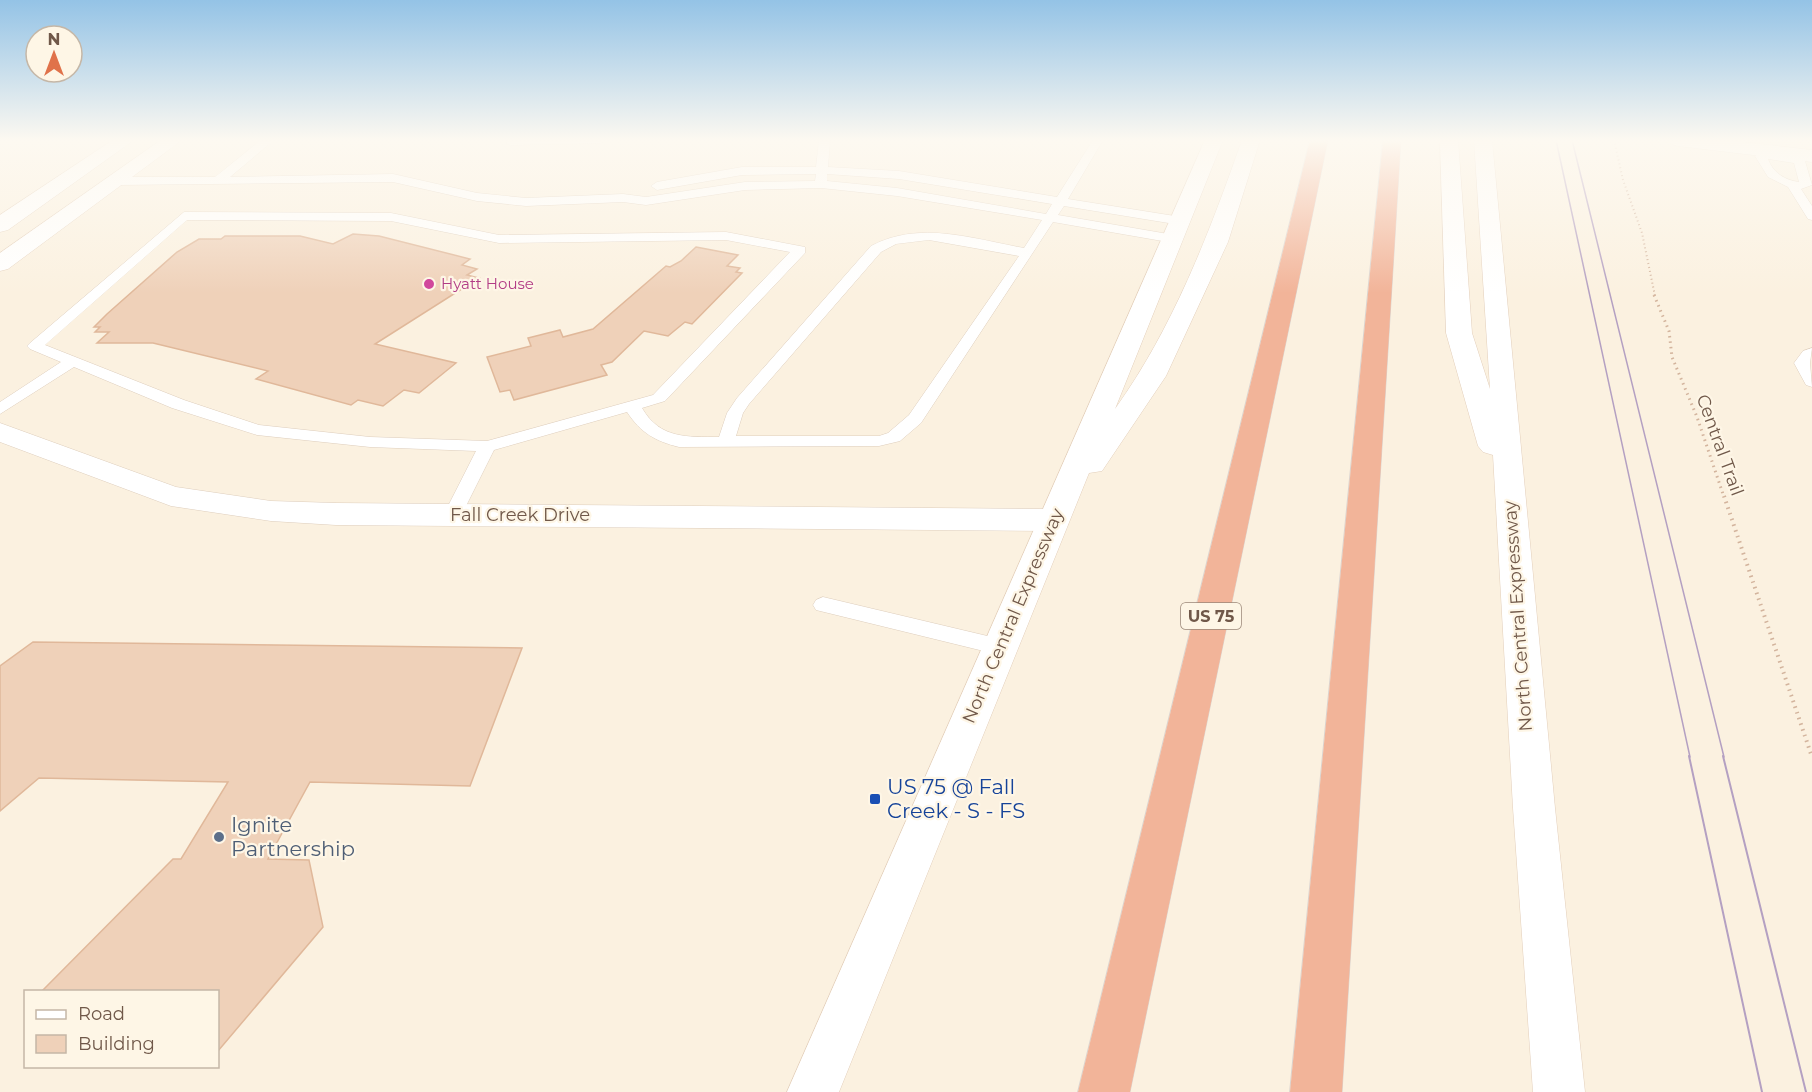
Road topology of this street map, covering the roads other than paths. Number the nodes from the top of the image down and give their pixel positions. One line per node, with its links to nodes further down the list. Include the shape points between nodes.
1 (49, 191): 20 (main road)
2 (102, 191): 23 (main road)
3 (450, 191): 16 (lane, via 526,202)
4 (638, 191): 16 (lane)
5 (712, 191): 16 (lane, via 646,201)
6 (887, 191): 19 (lane)
7 (1001, 191): 17 (lane)
8 (1065, 191): 17 (lane)
9 (1193, 191): 21 (main road, North Central Expressway)
10 (1234, 191): 34 (main road, via 1217,242 1152,376)
11 (1307, 191): 38 (highway, US 75)
12 (1388, 191): 39 (highway)
13 (1452, 191): 32 (main road, via 1459,333)
14 (1487, 191): 32 (main road, North Central Expressway)
15 (1796, 191): 18 (lane)
16 (623, 198)
17 (1059, 200): 19 (lane); 21 (lane)
18 (1812, 216)
19 (1048, 218): 21 (lane); 22 (lane)
20 (0, 225)
21 (1177, 230): 34 (main road, North Central Expressway)
22 (1027, 253): 30 (lane, via 915,419 894,437 864,442); 30 (lane, via 922,235 886,241 743,401)
23 (0, 264)
24 (1812, 353): 26 (lane, via 1802,363)
25 (73, 361): 27 (lane, via 35,346 184,216 391,217 499,239 726,236 800,250 659,398); 28 (lane); 31 (lane, via 178,404 257,430 370,442)
26 (1812, 382)
27 (632, 406): 30 (lane, via 655,436 679,442); 31 (lane)
28 (0, 409)
29 (0, 432): 33 (main road, Fall Creek Drive, via 171,495 271,511)
30 (726, 442)
31 (487, 446): 33 (lane)
32 (1509, 500): 40 (main road, North Central Expressway)
33 (453, 514): 34 (main road, Fall Creek Drive)
34 (1053, 520): 36 (main road, North Central Expressway)
35 (823, 605): 36 (lane)
36 (1000, 646): 37 (main road, North Central Expressway)
37 (813, 1092)
38 (1104, 1092)
39 (1316, 1092)
40 (1559, 1092)

